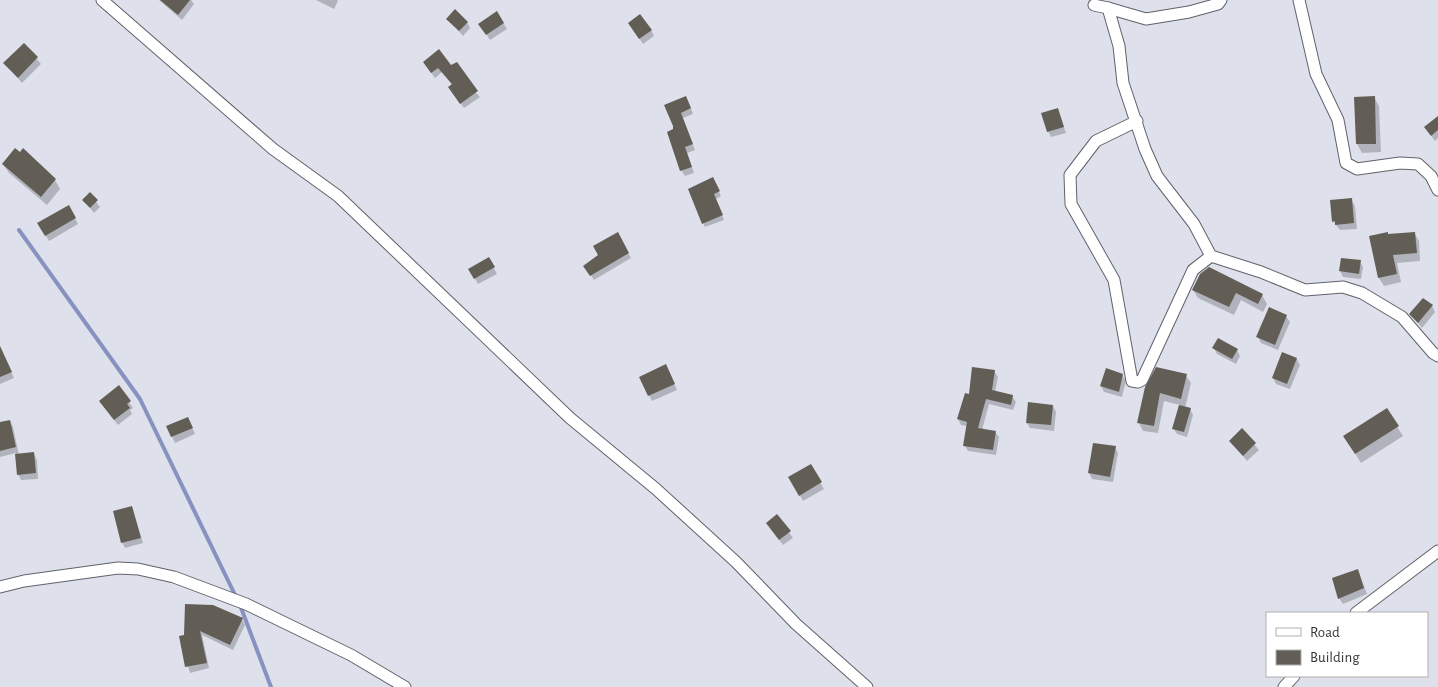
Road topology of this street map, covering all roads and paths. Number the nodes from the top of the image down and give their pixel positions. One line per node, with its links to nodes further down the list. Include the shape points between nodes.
1 (102, 0): 15 (street, via 273,148 338,196 570,418 656,488 736,562 796,624)
2 (1220, 0): 5 (street, via 1218,4 1189,12 1146,19)
3 (1299, 0): 7 (street, via 1316,74 1338,120 1346,163 1357,169 1418,164 1431,176)
4 (1094, 4): 5 (street)
5 (1108, 8): 6 (street, via 1119,46 1123,83)
6 (1137, 121): 8 (street, via 1145,149 1158,176 1194,224); 8 (street, via 1096,141 1070,175 1071,204 1114,280 1132,381 1142,380 1193,270)
7 (1438, 190)
8 (1211, 256): 9 (street, via 1305,290 1343,287 1362,294 1402,317)
9 (1438, 356)
10 (1438, 551): 12 (street)
11 (0, 587): 14 (street, via 118,568 174,577 246,604 351,655)
12 (1357, 612)
13 (1293, 677): 16 (street)
14 (405, 687)
15 (867, 687)
16 (1284, 687)

